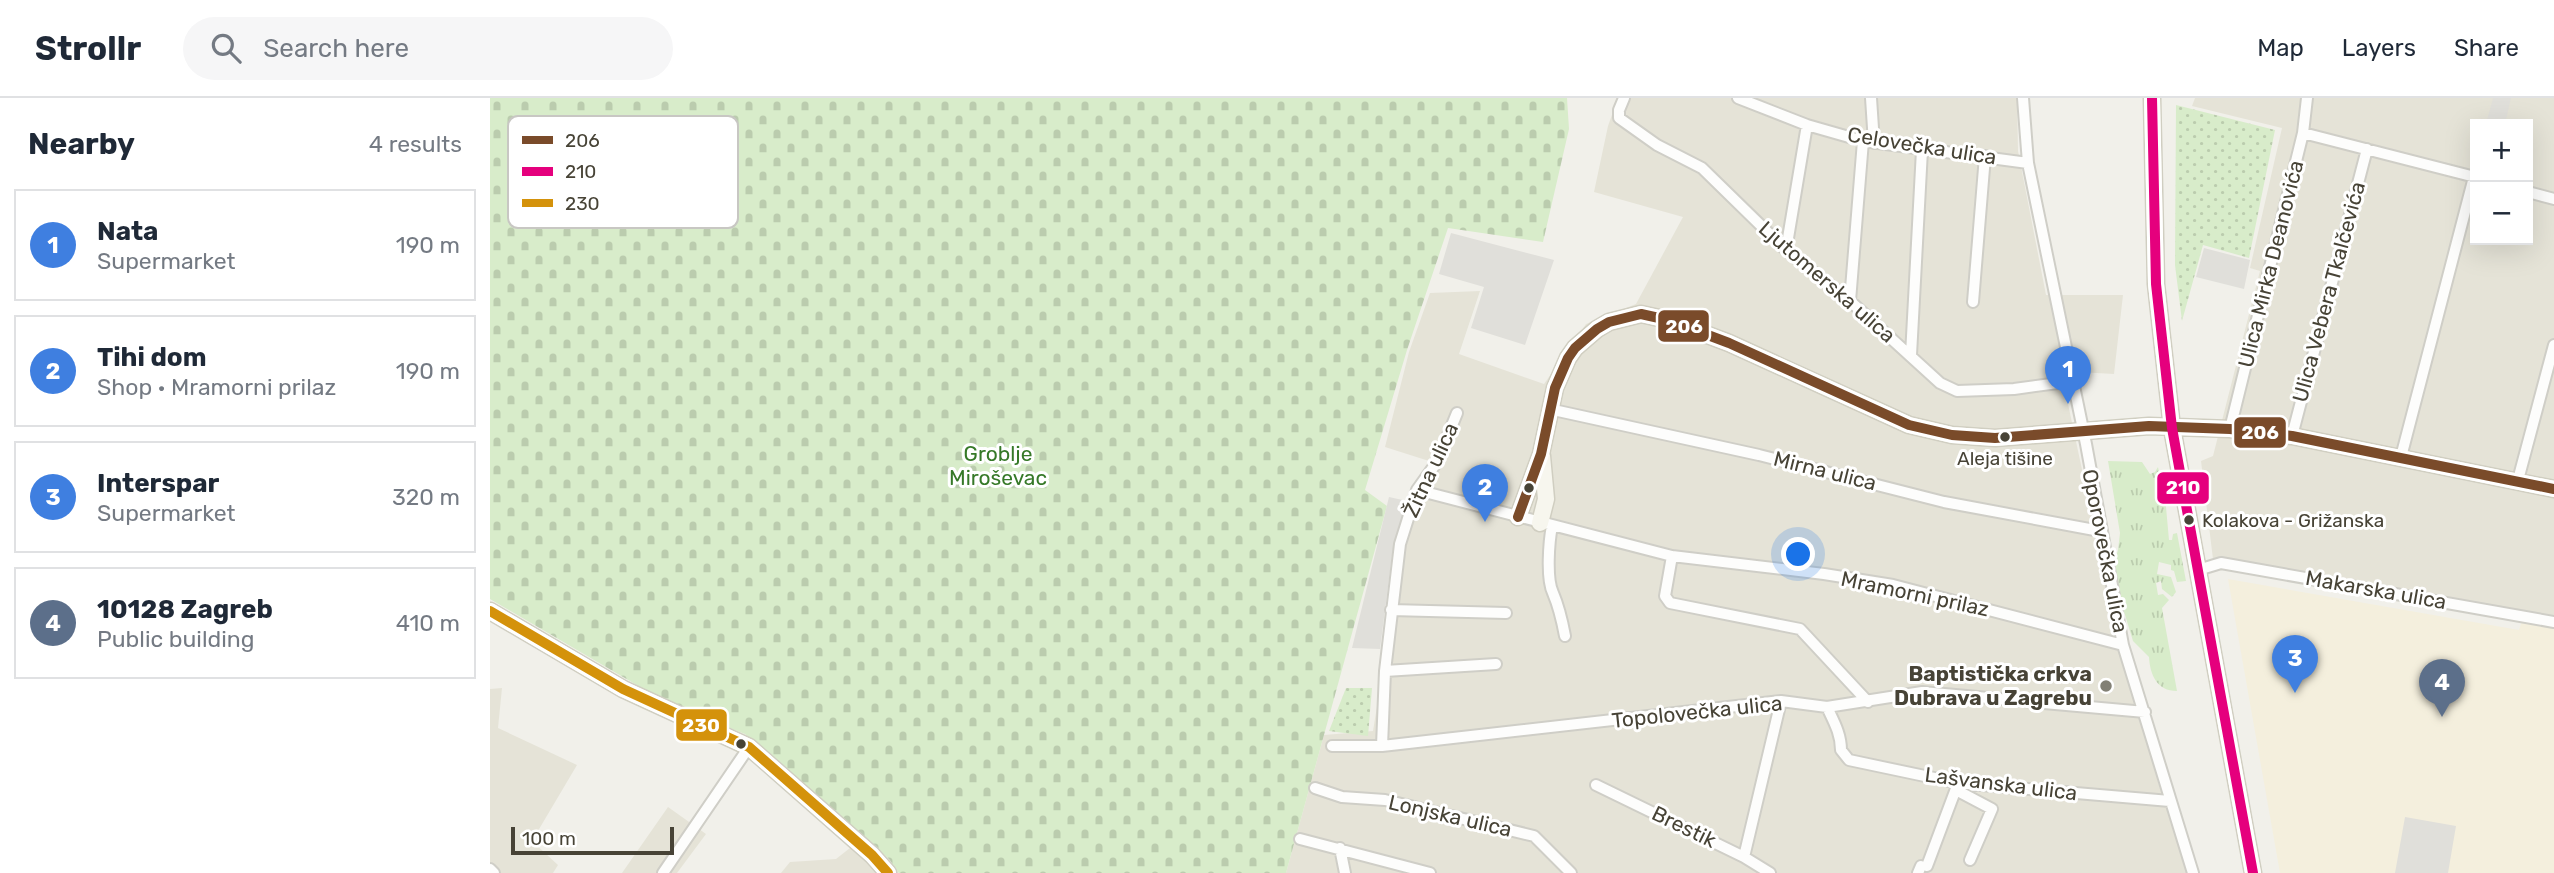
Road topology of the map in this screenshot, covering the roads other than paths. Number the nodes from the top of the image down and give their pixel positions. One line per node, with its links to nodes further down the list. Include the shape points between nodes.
1 (1624, 98): 19 (street, Ljutomerska ulica, via 1619,117 1626,124 1702,169)
2 (1738, 98): 7 (street, Celovečka ulica)
3 (1871, 98): 10 (street)
4 (2023, 98): 14 (street, Oporovečka ulica)
5 (2152, 98): 27 (street, via 2157,284)
6 (2307, 98): 9 (street, Ulica Mirka Deanovića)
7 (1759, 103): 8 (street, Celovečka ulica)
8 (1807, 125): 10 (street, Celovečka ulica); 19 (street)
9 (2303, 133): 11 (street); 28 (street, Ulica Mirka Deanovića)
10 (1869, 142): 12 (street, Celovečka ulica); 20 (street)
11 (2367, 149): 15 (street); 30 (street, Ulica Vebera Tkalčevića)
12 (1923, 150): 13 (street, Celovečka ulica); 23 (street)
13 (1985, 156): 14 (street, Celovečka ulica); 21 (street)
14 (2028, 163): 24 (street, Oporovečka ulica)
15 (2470, 176)
16 (2474, 182): 32 (street)
17 (2533, 194): 18 (street)
18 (2554, 200)
19 (1786, 250): 20 (street, Ljutomerska ulica)
20 (1850, 301): 23 (street, Ljutomerska ulica)
21 (1973, 302)
22 (2554, 345): 33 (street)
23 (1911, 355): 24 (street, Ljutomerska ulica, via 1940,383 1957,391)
24 (2073, 381): 29 (street, Oporovečka ulica)
25 (1549, 409): 29 (street, via 1562,368 1576,348 1609,322 1641,314 1729,343 1909,425 1995,438); 31 (street); 38 (street, Mirna ulica, via 1944,502)
26 (1457, 413): 35 (street, Žitna ulica, via 1437,462)
27 (2172, 428): 28 (street); 29 (street); 40 (street)
28 (2230, 429): 30 (street)
29 (2082, 430): 38 (street, Oporovečka ulica)
30 (2292, 436): 32 (street)
31 (1541, 454): 36 (street); 37 (street)
32 (2401, 457): 33 (street)
33 (2518, 480): 34 (street)
34 (2554, 489)
35 (1418, 490): 36 (street, Mramorni prilaz); 41 (street, Žitna ulica, via 1400,544)
36 (1518, 517): 37 (street, Mramorni prilaz)
37 (1546, 524): 39 (street, Mramorni prilaz); 45 (street, via 1551,590 1559,603)
38 (2100, 531): 46 (street, Oporovečka ulica)
39 (1672, 556): 46 (street, Mramorni prilaz, via 1893,585); 50 (street, via 1665,596 1670,603 1800,629)
40 (2198, 570): 44 (street, Makarska ulica, via 2221,563); 75 (street)
41 (1391, 610): 43 (street); 48 (street, Žitna ulica)
42 (490, 611): 55 (street, via 623,689)
43 (1506, 613)
44 (2554, 622)
45 (1565, 636)
46 (2123, 645): 52 (street, Oporovečka ulica)
47 (1496, 664): 48 (street)
48 (1385, 671): 54 (street, Žitna ulica)
49 (1781, 701): 51 (street, Topolovečka ulica); 54 (street, Topolovečka ulica); 62 (street)
50 (1868, 702): 51 (street, Topolovečka ulica); 52 (street, Topolovečka ulica, via 1922,692)
51 (1827, 707): 57 (street, Lašvanska ulica, via 1841,750 1849,760)
52 (2145, 712): 59 (street, Oporovečka ulica)
53 (1332, 746): 54 (street, Topolovečka ulica)
54 (1382, 746)
55 (749, 747): 68 (street); 69 (street)
56 (1596, 785): 62 (street, Brestik)
57 (1957, 786): 59 (street, Lašvanska ulica); 63 (street, via 1992,809); 64 (street)
58 (1315, 788): 72 (street, Lonjska ulica, via 1534,836)
59 (2170, 801): 74 (street, Oporovečka ulica)
60 (1300, 839): 61 (street)
61 (1340, 848): 66 (street); 70 (street)
62 (1744, 857): 73 (street, Brestik)
63 (1970, 860)
64 (1922, 868)
65 (490, 869): 67 (street)
66 (1417, 871): 71 (street)
67 (494, 873)
68 (663, 873)
69 (888, 873)
70 (1345, 873)
71 (1430, 873)
72 (1572, 873)
73 (1770, 873)
74 (2193, 873)
75 (2253, 873)

